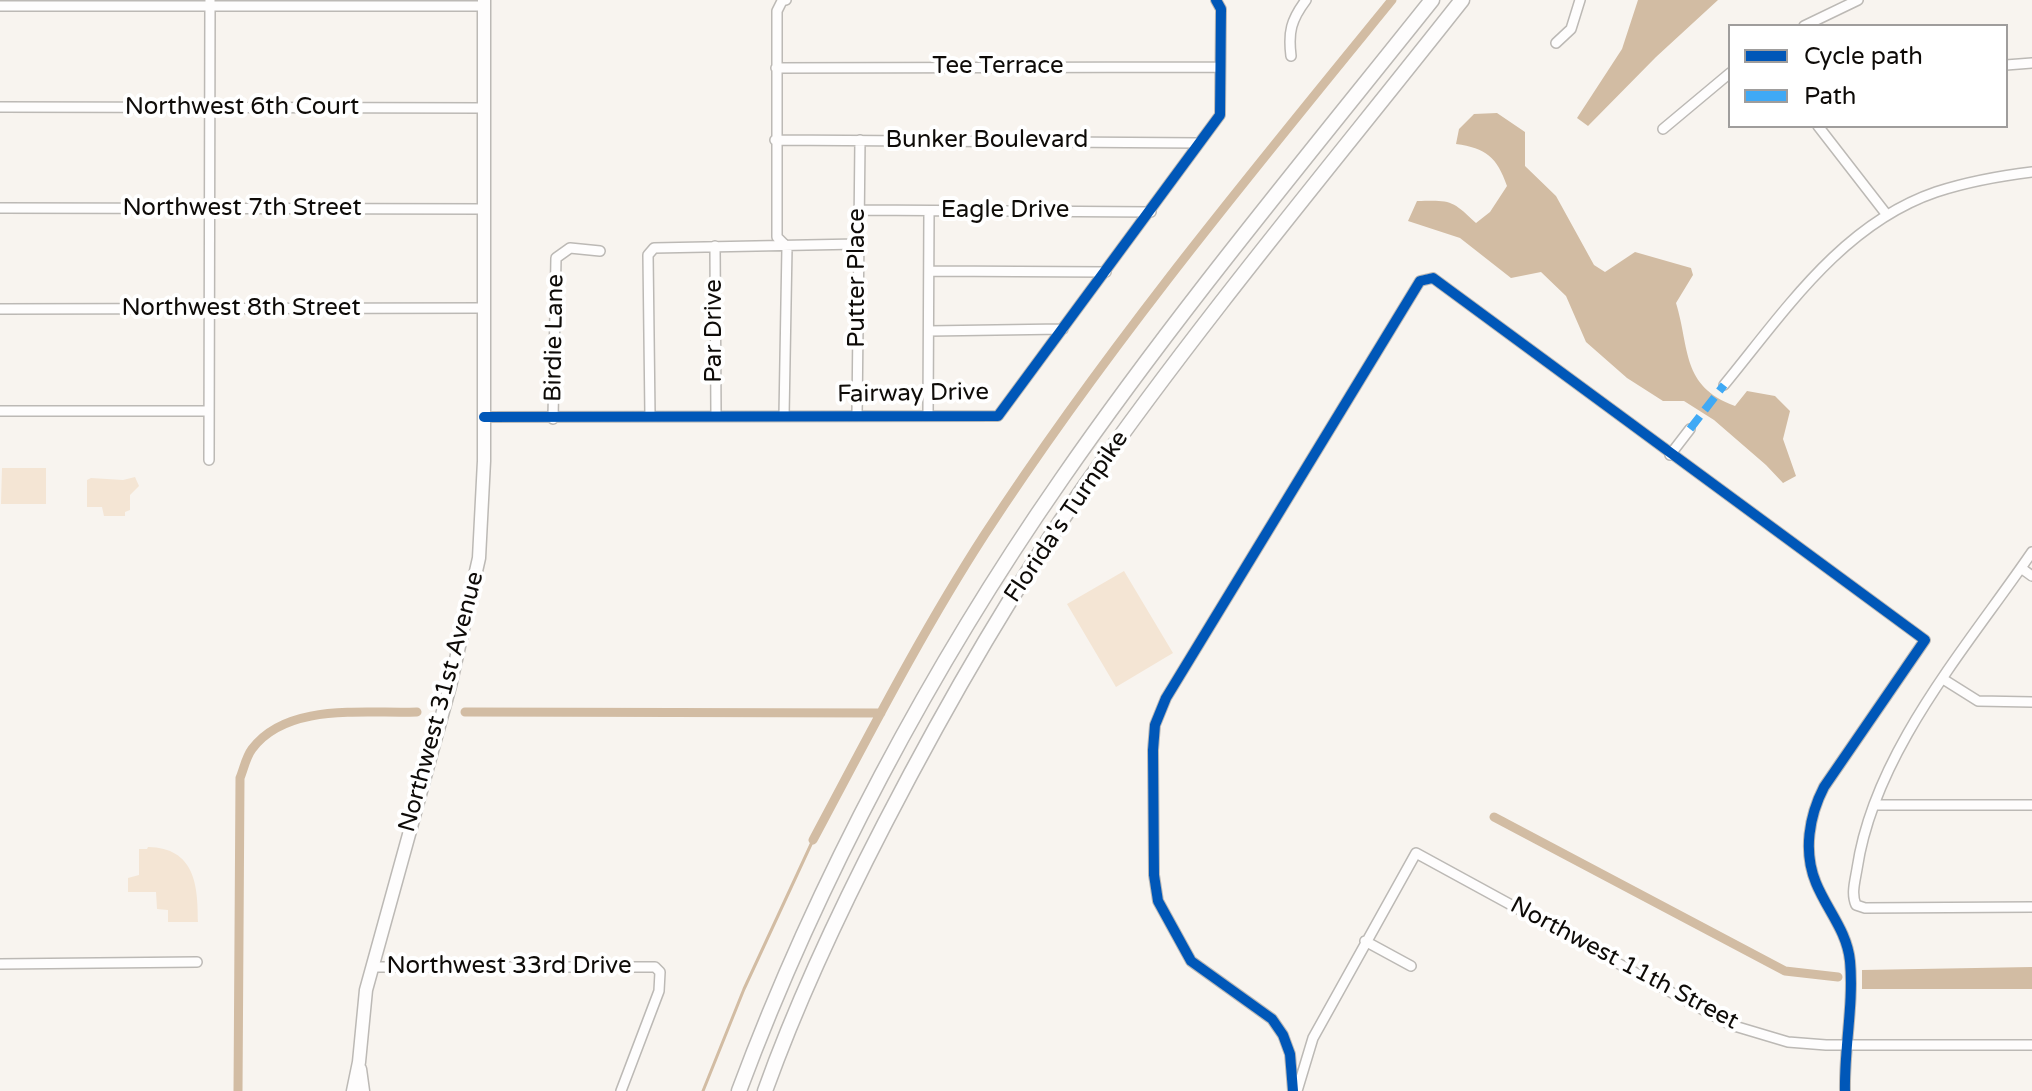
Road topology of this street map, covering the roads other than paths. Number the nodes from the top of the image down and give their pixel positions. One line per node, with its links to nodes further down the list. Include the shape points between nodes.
1 (786, 0): 17 (street, via 777,11)
2 (1216, 0): 16 (street, Fairway Drive, via 1221,9)
3 (1306, 0): 13 (street, via 1292,18)
4 (1432, 0): 80 (highway, Florida's Turnpike, via 1152,354 972,617 828,884)
5 (1462, 0): 81 (highway, Florida's Turnpike, via 1173,366 1084,488 994,626 850,892)
6 (1580, 0): 12 (street, via 1571,29)
7 (1858, 0): 11 (street)
8 (210, 3): 9 (street); 10 (street); 20 (street)
9 (484, 3): 21 (main road, Northwest 31st Avenue)
10 (0, 6)
11 (1808, 24)
12 (1556, 43)
13 (1291, 56)
14 (2032, 63): 15 (street)
15 (2008, 65)
16 (1220, 67): 17 (street, Tee Terrace); 26 (street, Fairway Drive, via 1220,115)
17 (776, 68): 24 (street)
18 (1728, 75): 23 (street)
19 (0, 107): 20 (street, Northwest 6th Court)
20 (210, 108): 21 (street, Northwest 6th Court); 29 (street)
21 (484, 108): 30 (main road, Northwest 31st Avenue)
22 (1824, 128): 34 (street)
23 (1663, 129)
24 (775, 140): 25 (street, Bunker Boulevard); 37 (street, via 777,237)
25 (860, 140): 26 (street, Bunker Boulevard); 31 (street, Putter Place)
26 (1199, 143): 33 (street, Fairway Drive)
27 (2032, 172): 34 (street, via 1932,193)
28 (0, 208): 29 (street, Northwest 7th Street)
29 (209, 209): 30 (street, Northwest 7th Street); 43 (street)
30 (483, 209): 41 (main road, Northwest 31st Avenue)
31 (859, 210): 32 (street, Eagle Drive); 35 (street, Putter Place)
32 (929, 211): 33 (street, Eagle Drive); 39 (street)
33 (1151, 212): 40 (street, Fairway Drive)
34 (1887, 215): 46 (street, via 1833,255)
35 (858, 244): 37 (street); 52 (street, Putter Place)
36 (715, 246): 37 (street); 49 (street, via 654,248 648,255); 50 (street, Par Drive)
37 (787, 247): 51 (street)
38 (600, 251): 55 (street, Birdie Lane, via 570,248 556,258)
39 (929, 271): 40 (street); 45 (street)
40 (1106, 272): 44 (street, Fairway Drive)
41 (483, 308): 43 (street, Northwest 8th Street); 54 (main road, Northwest 31st Avenue)
42 (0, 309): 43 (street, Northwest 8th Street)
43 (208, 309): 48 (street)
44 (1063, 329): 45 (street); 53 (street, Fairway Drive, via 998,416)
45 (929, 331): 53 (street)
46 (1724, 385)
47 (0, 411): 48 (street)
48 (207, 411): 58 (street)
49 (650, 416): 50 (street, Fairway Drive); 55 (street, Fairway Drive)
50 (716, 416): 51 (street, Fairway Drive)
51 (784, 416): 52 (street, Fairway Drive)
52 (857, 416): 53 (street, Fairway Drive)
53 (928, 416)
54 (484, 417): 55 (street, Fairway Drive); 71 (main road, Northwest 31st Avenue, via 479,558)
55 (553, 419)
56 (1690, 429): 57 (street)
57 (1670, 455): 73 (street, via 1925,640 1824,787 1809,831 1815,881 1843,933 1850,964); 75 (street, via 1433,278 1420,281 1166,698 1155,725 1158,901 1191,961 1272,1019)
58 (209, 460)
59 (2032, 552): 60 (street)
60 (2021, 568): 61 (street); 62 (street)
61 (2032, 576)
62 (1943, 679): 63 (street, via 1978,701); 64 (street, via 1901,745)
63 (2032, 702)
64 (1874, 805): 65 (street); 66 (street, via 1859,854 1856,905)
65 (2032, 805)
66 (2032, 907)
67 (1365, 941): 70 (street); 72 (street); 73 (street, Northwest 11th Street, via 1416,853 1731,1025 1788,1042)
68 (197, 962): 69 (street)
69 (0, 964)
70 (1411, 966)
71 (374, 967): 76 (main road, Northwest 31st Avenue, via 366,990); 79 (street, Northwest 33rd Drive, via 655,967 660,972 659,991)
72 (1313, 1038): 75 (street); 82 (street)
73 (1848, 1045): 74 (street, Northwest 11th Street); 83 (street)
74 (2032, 1045)
75 (1290, 1054): 82 (street)
76 (359, 1062): 77 (main road, Northwest 31st Avenue); 78 (main road, Northwest 31st Avenue)
77 (353, 1091)
78 (363, 1091)
79 (621, 1091)
80 (739, 1091)
81 (765, 1091)
82 (1295, 1091)
83 (1845, 1091)

